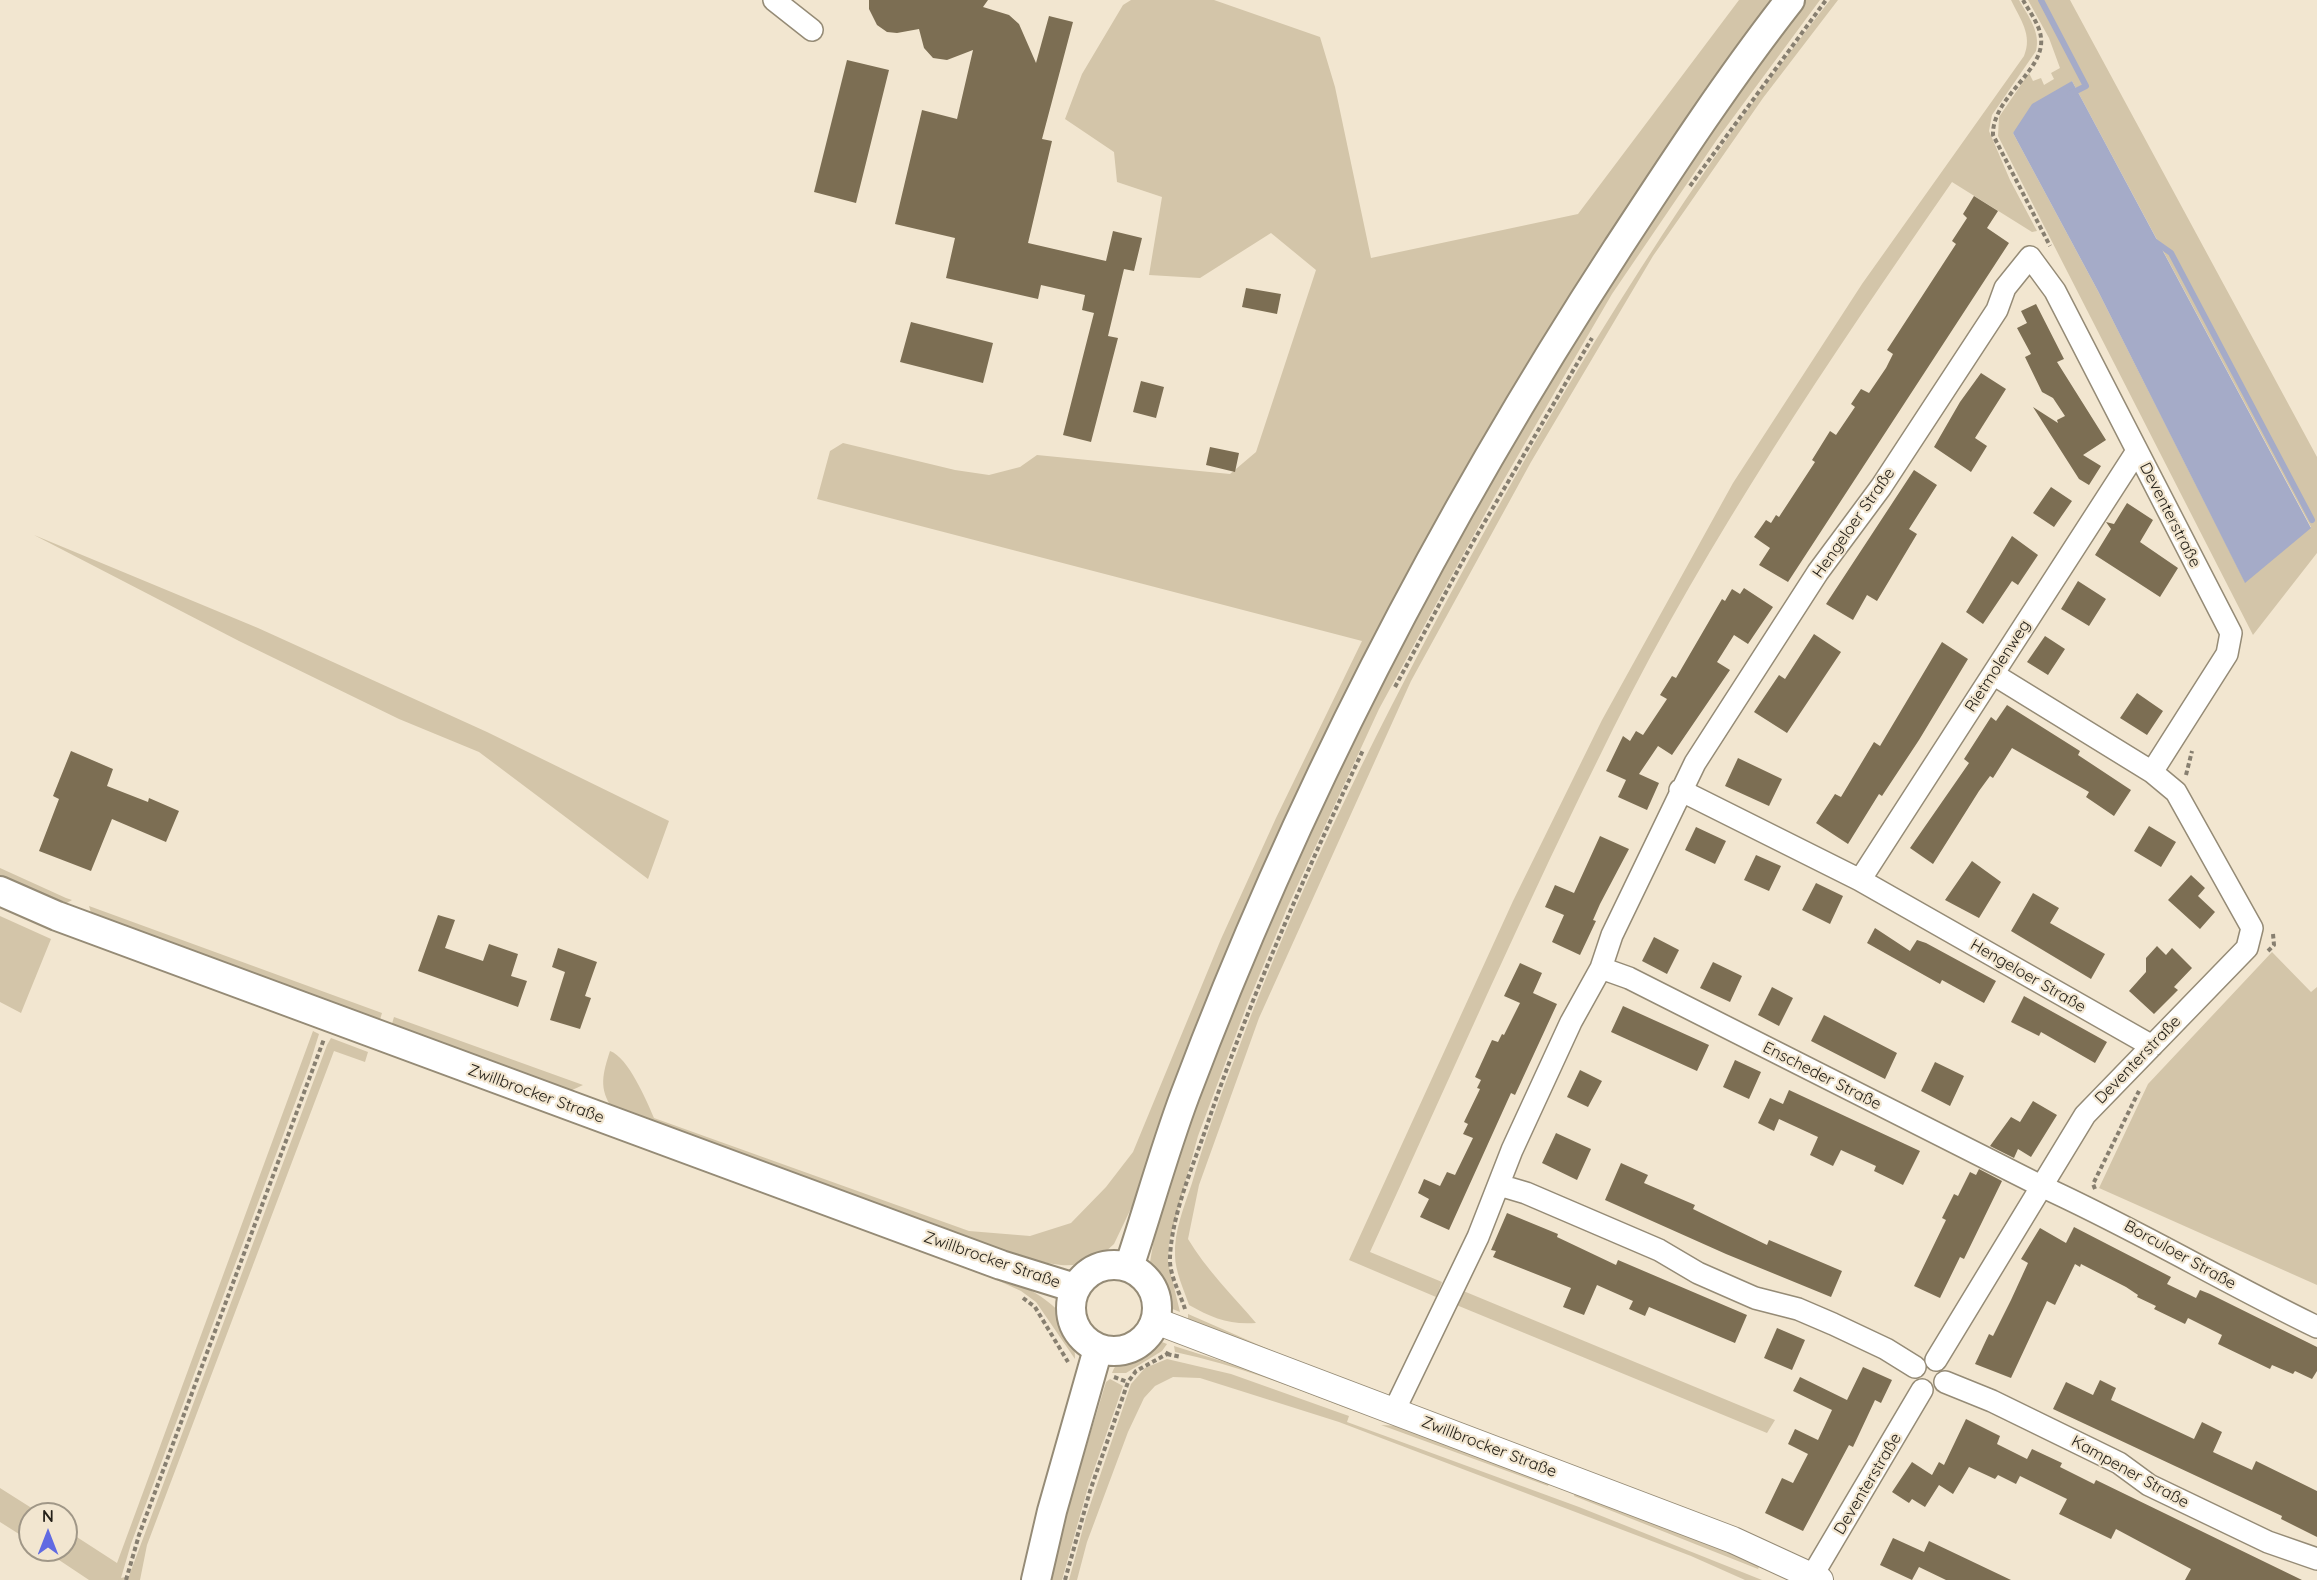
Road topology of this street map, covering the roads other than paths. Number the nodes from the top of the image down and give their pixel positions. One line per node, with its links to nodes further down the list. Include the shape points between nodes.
1 (774, 0): 3 (street)
2 (1790, 0): 15 (main road, via 1659,184 1559,338 1431,559 1349,716 1275,874 1185,1097)
3 (812, 30)
4 (2030, 258): 5 (street, Deventerstraße, via 2055,291); 8 (street, Hengeloer Straße, via 2005,288 1997,310 1881,487 1818,572)
5 (2137, 452): 6 (street, Rietmolenweg); 7 (street, Deventerstraße, via 2231,633 2228,654)
6 (1993, 674): 7 (street, Deventerstraße); 9 (street, Rietmolenweg)
7 (2152, 772): 12 (street, Deventerstraße, via 2176,792 2252,928 2247,948)
8 (1680, 790): 9 (street, Hengeloer Straße); 11 (street, Hengeloer Straße, via 1612,935)
9 (1860, 880): 12 (street, Hengeloer Straße)
10 (0, 891): 16 (main road, Zwillbrocker Straße, via 57,916 497,1080 990,1261)
11 (1601, 968): 13 (street, via 1571,1022); 14 (street, Enscheder Straße, via 1629,978)
12 (2152, 1046): 14 (street, Deventerstraße, via 2085,1115)
13 (1499, 1185): 21 (street, via 1659,1250 1698,1273 1755,1298 1798,1309 1833,1324); 24 (street, via 1479,1237)
14 (2041, 1186): 18 (street, Borculoer Straße, via 2160,1243); 20 (street, Deventerstraße)
15 (1129, 1267): 16 (main road, via 1117,1264 1098,1268); 17 (main road, via 1141,1273 1156,1295)
16 (1075, 1288): 19 (main road, via 1070,1312 1073,1324 1079,1335)
17 (1167, 1326): 19 (main road, via 1126,1350); 24 (street, Zwillbrocker Straße)
18 (2317, 1327)
19 (1098, 1349): 27 (main road)
20 (1936, 1360): 21 (street, via 1923,1359); 22 (street, via 1945,1370)
21 (1915, 1367): 23 (street, via 1913,1377)
22 (1945, 1382): 23 (street, via 1933,1392); 25 (street, Kampener Straße, via 2120,1463 2149,1485 2268,1542)
23 (1922, 1390): 26 (street, Deventerstraße)
24 (1394, 1411): 26 (street, Zwillbrocker Straße, via 1742,1543)
25 (2317, 1559)
26 (1816, 1578)
27 (1036, 1580)

